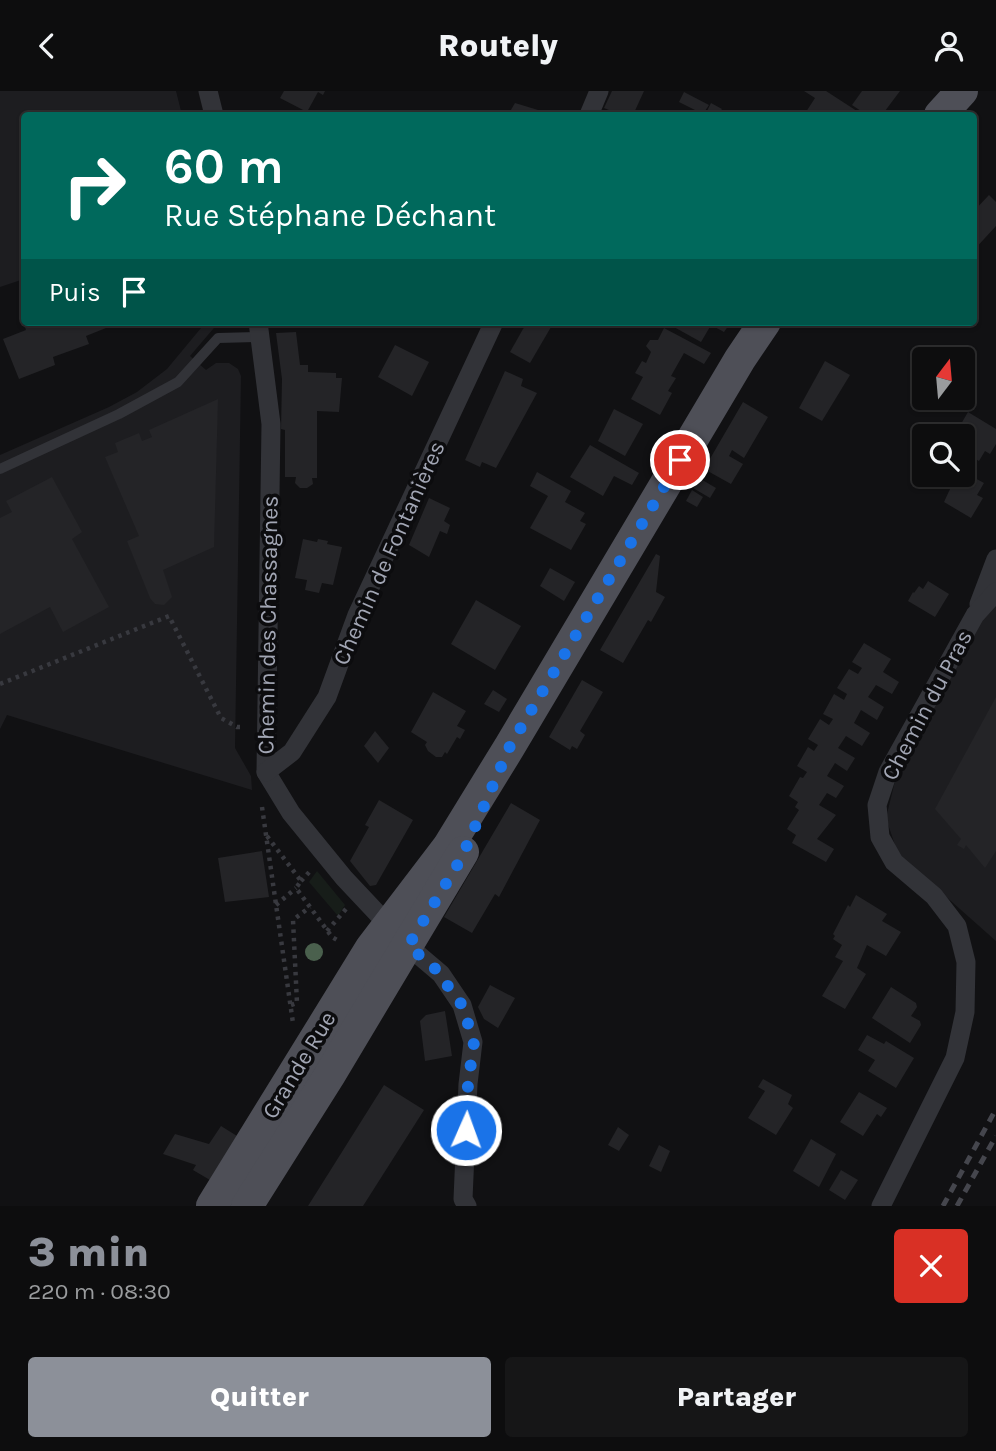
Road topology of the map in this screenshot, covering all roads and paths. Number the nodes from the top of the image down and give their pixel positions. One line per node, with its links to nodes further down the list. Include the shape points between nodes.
1 (208, 91): 4 (street)
2 (599, 91): 5 (street)
3 (962, 91): 6 (main road)
4 (213, 112)
5 (590, 112)
6 (943, 112)
7 (492, 326): 16 (street, Chemin de Fontanières, via 357,615 327,697 292,752)
8 (762, 326): 26 (main road)
9 (259, 330): 10 (lane, Chemin des Chassagnes, via 218,338 178,382); 16 (street, Chemin des Chassagnes, via 271,424)
10 (0, 469)
11 (996, 559): 13 (street, Chemin du Pras)
12 (996, 592): 13 (street, Chemin du Pras)
13 (975, 615): 33 (street, Chemin du Pras, via 888,772 877,805 884,846 957,926 966,962 965,1012 955,1058)
14 (0, 684): 15 (path, via 169,616 221,718)
15 (241, 727)
16 (266, 772): 26 (street, Chemin des Chassagnes, via 291,813)
17 (260, 795): 18 (path)
18 (266, 835): 20 (path); 22 (path)
19 (316, 864): 20 (path)
20 (301, 881): 21 (path)
21 (296, 888): 22 (path); 24 (path)
22 (276, 905): 28 (path)
23 (349, 906): 25 (path)
24 (310, 907): 25 (path); 28 (path, via 293,921 297,1003)
25 (327, 931): 27 (path)
26 (397, 936): 30 (main road, Grande Rue, via 364,958); 31 (main road, Grande Rue, via 329,1076); 32 (street, Chemin des Chassagnes, via 433,966 455,995 474,1042 463,1199)
27 (337, 940)
28 (291, 1005): 29 (path)
29 (294, 1026)
30 (212, 1206)
31 (247, 1206)
32 (467, 1206)
33 (881, 1206)

